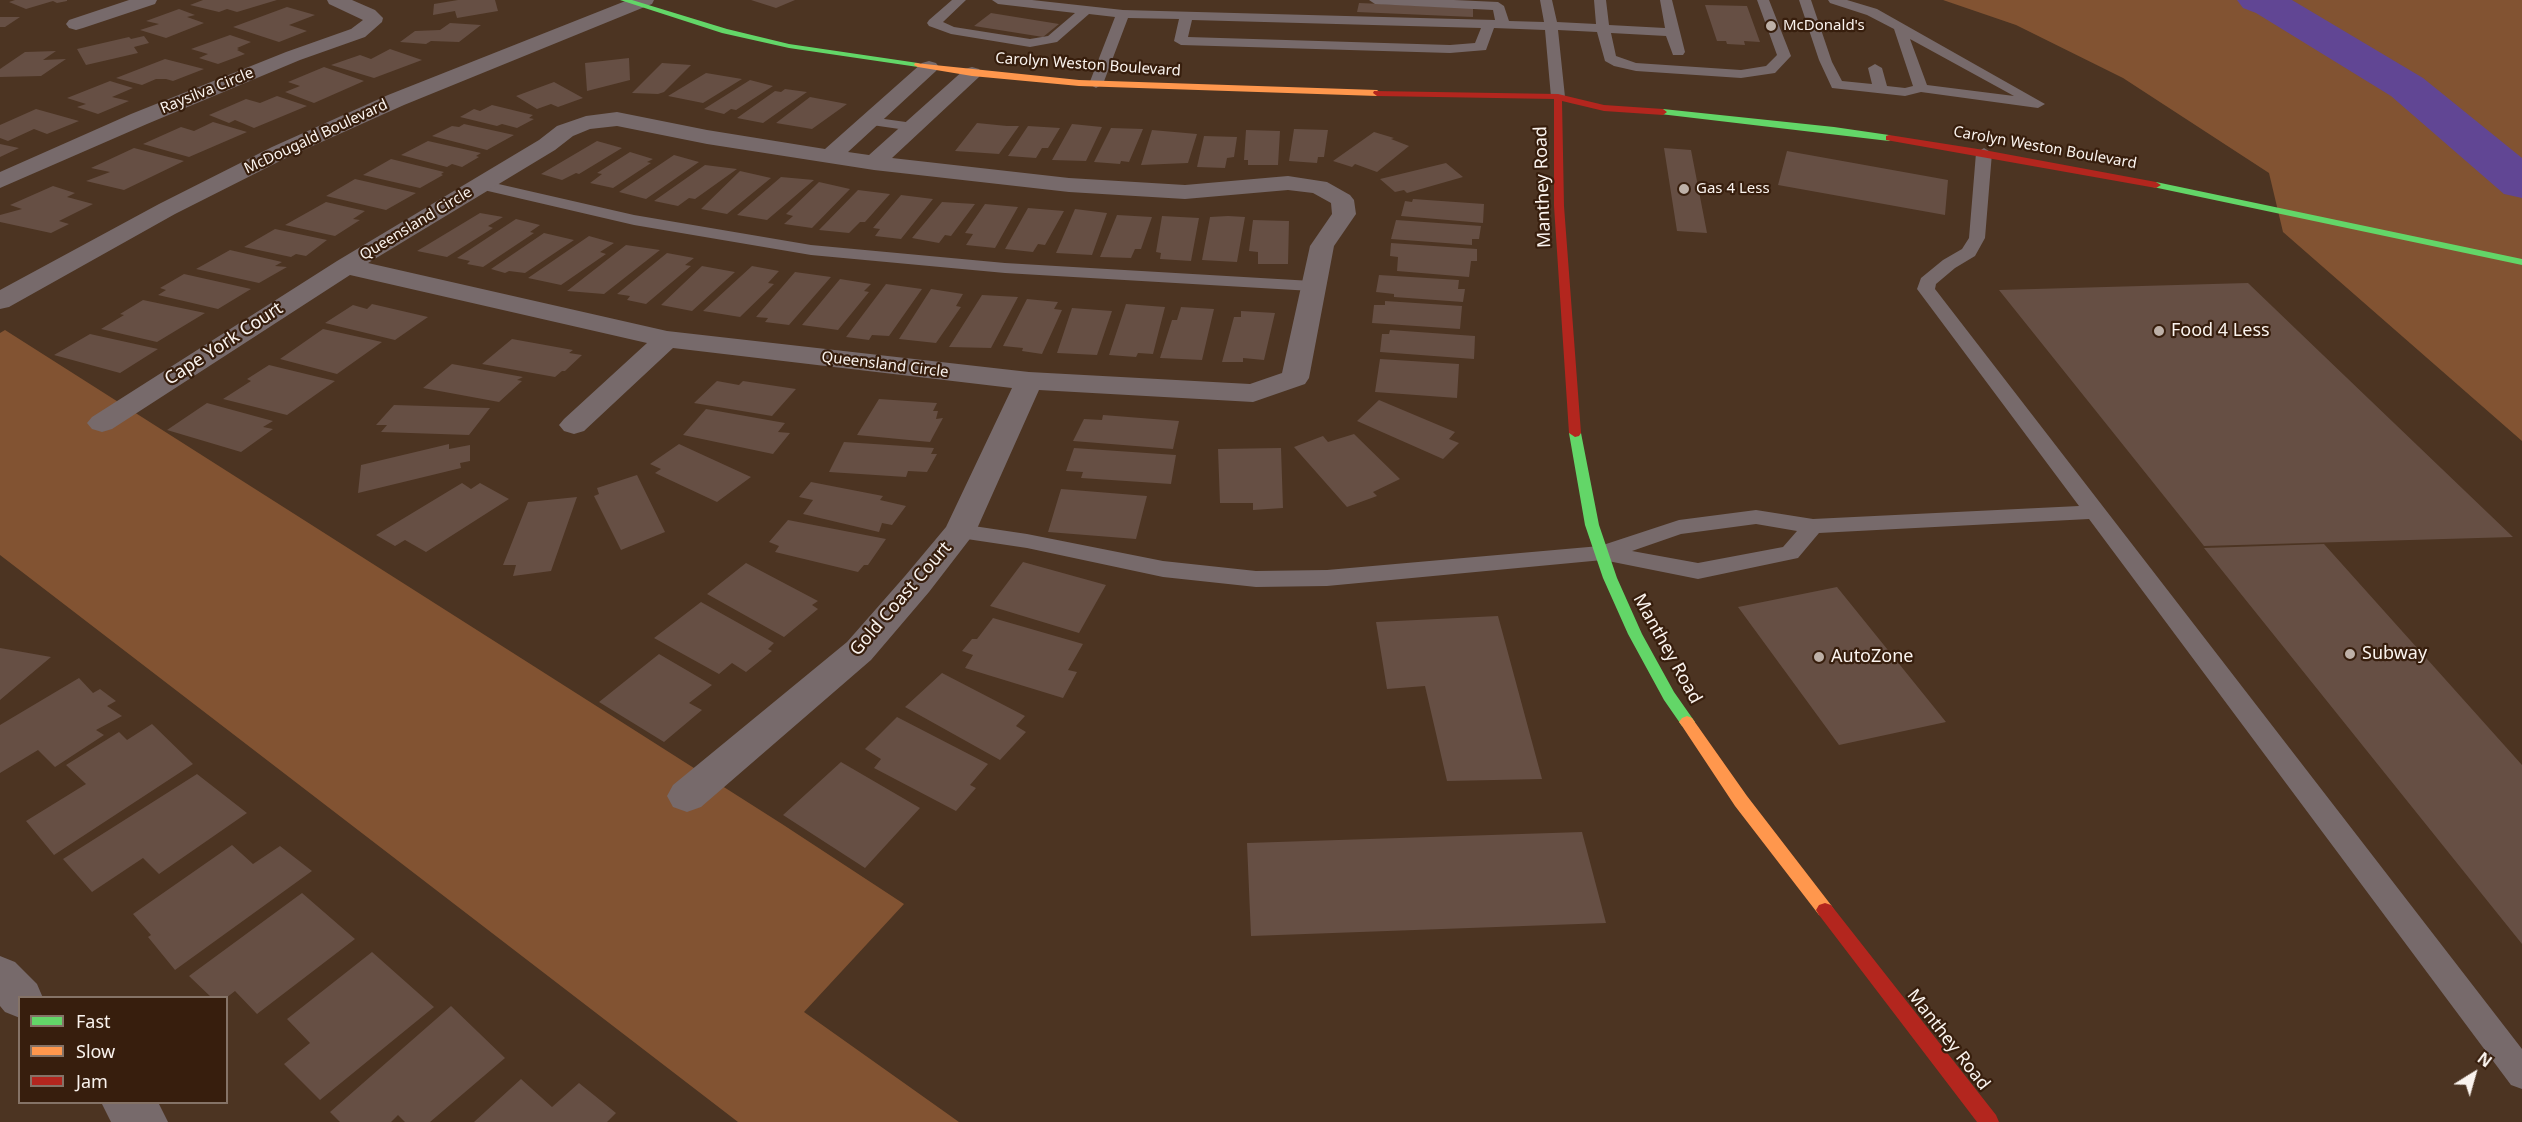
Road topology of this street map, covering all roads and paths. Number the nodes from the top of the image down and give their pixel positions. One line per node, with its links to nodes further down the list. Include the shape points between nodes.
1 (148, 0): 24 (street)
2 (336, 0): 43 (street, Raysilva Circle, via 368,14 372,22 358,33 139,119)
3 (960, 0): 16 (lane, via 934,23 951,30 1030,43 1052,39)
4 (998, 0): 12 (lane)
5 (1546, 0): 25 (lane)
6 (1600, 0): 27 (lane)
7 (1666, 0): 28 (lane)
8 (1763, 0): 27 (lane, via 1784,56 1770,70 1741,74 1636,67 1610,58)
9 (1805, 0): 35 (lane, via 1837,85)
10 (1834, 0): 14 (lane)
11 (634, 1): 30 (street, Carolyn Weston Boulevard, via 725,31 789,46); 48 (street, McDougald Boulevard, via 396,99 280,152)
12 (1027, 2): 16 (lane)
13 (1498, 3): 19 (lane); 23 (lane)
14 (1858, 6): 22 (lane); 26 (lane)
15 (1384, 8): 17 (lane); 17 (lane); 21 (lane, via 1346,14)
16 (1086, 10): 20 (lane)
17 (1412, 11): 18 (lane); 18 (lane)
18 (1433, 12): 19 (lane)
19 (1457, 13): 23 (lane)
20 (1123, 14): 21 (lane); 33 (lane)
21 (1186, 15): 23 (lane, via 1181,41 1450,50 1481,46)
22 (1858, 21)
23 (1496, 23): 25 (lane)
24 (76, 24)
25 (1551, 26): 27 (lane); 37 (lane)
26 (1899, 26): 34 (lane); 34 (lane, via 2038,104)
27 (1603, 29): 28 (lane)
28 (1672, 32): 29 (lane)
29 (1678, 52)
30 (929, 67): 32 (street, Carolyn Weston Boulevard); 38 (street)
31 (1875, 68): 35 (lane)
32 (972, 73): 33 (street, Carolyn Weston Boulevard); 39 (street)
33 (1096, 84): 37 (street, Carolyn Weston Boulevard)
34 (1921, 88): 35 (lane, via 1905,92)
35 (1881, 90)
36 (1592, 92): 37 (street, Carolyn Weston Boulevard)
37 (1558, 97): 40 (street, Carolyn Weston Boulevard, via 1604,108 1834,130); 56 (street, Manthey Road, via 1559,206 1576,441 1592,525)
38 (870, 121): 39 (lane); 41 (street)
39 (913, 127): 42 (street)
40 (1984, 153): 45 (street, Carolyn Weston Boulevard); 53 (lane, via 1977,238 1969,252 1927,282 1926,289)
41 (830, 156): 42 (street, Queensland Circle); 44 (street, Queensland Circle, via 617,119 586,123 565,131)
42 (874, 163): 47 (street, Queensland Circle, via 1069,185 1185,192 1288,183 1319,187 1342,200 1344,214 1322,246)
43 (0, 181)
44 (481, 185): 46 (street, Queensland Circle); 47 (lane, via 634,220 812,250 1005,268)
45 (2522, 262)
46 (346, 266): 49 (street, Queensland Circle); 51 (street, Cape York Court)
47 (1312, 286): 50 (street, Queensland Circle, via 1295,378 1253,393)
48 (7, 288)
49 (667, 339): 50 (street, Queensland Circle); 52 (street)
50 (1029, 381): 55 (street, Gold Coast Court)
51 (102, 423)
52 (574, 425)
53 (2096, 512): 54 (lane); 60 (lane)
54 (1814, 526): 56 (lane, via 1756,518 1679,527); 56 (lane, via 1790,553 1698,572)
55 (960, 531): 56 (lane, via 1163,569 1256,579 1327,578); 57 (street, Gold Coast Court, via 859,651)
56 (1602, 553): 63 (street, Manthey Road, via 1640,645 1669,696 1734,792)
57 (687, 796)
58 (0, 976): 59 (street)
59 (19, 996)
60 (2522, 1074)
61 (126, 1104): 62 (street)
62 (144, 1122)
63 (1989, 1122)

